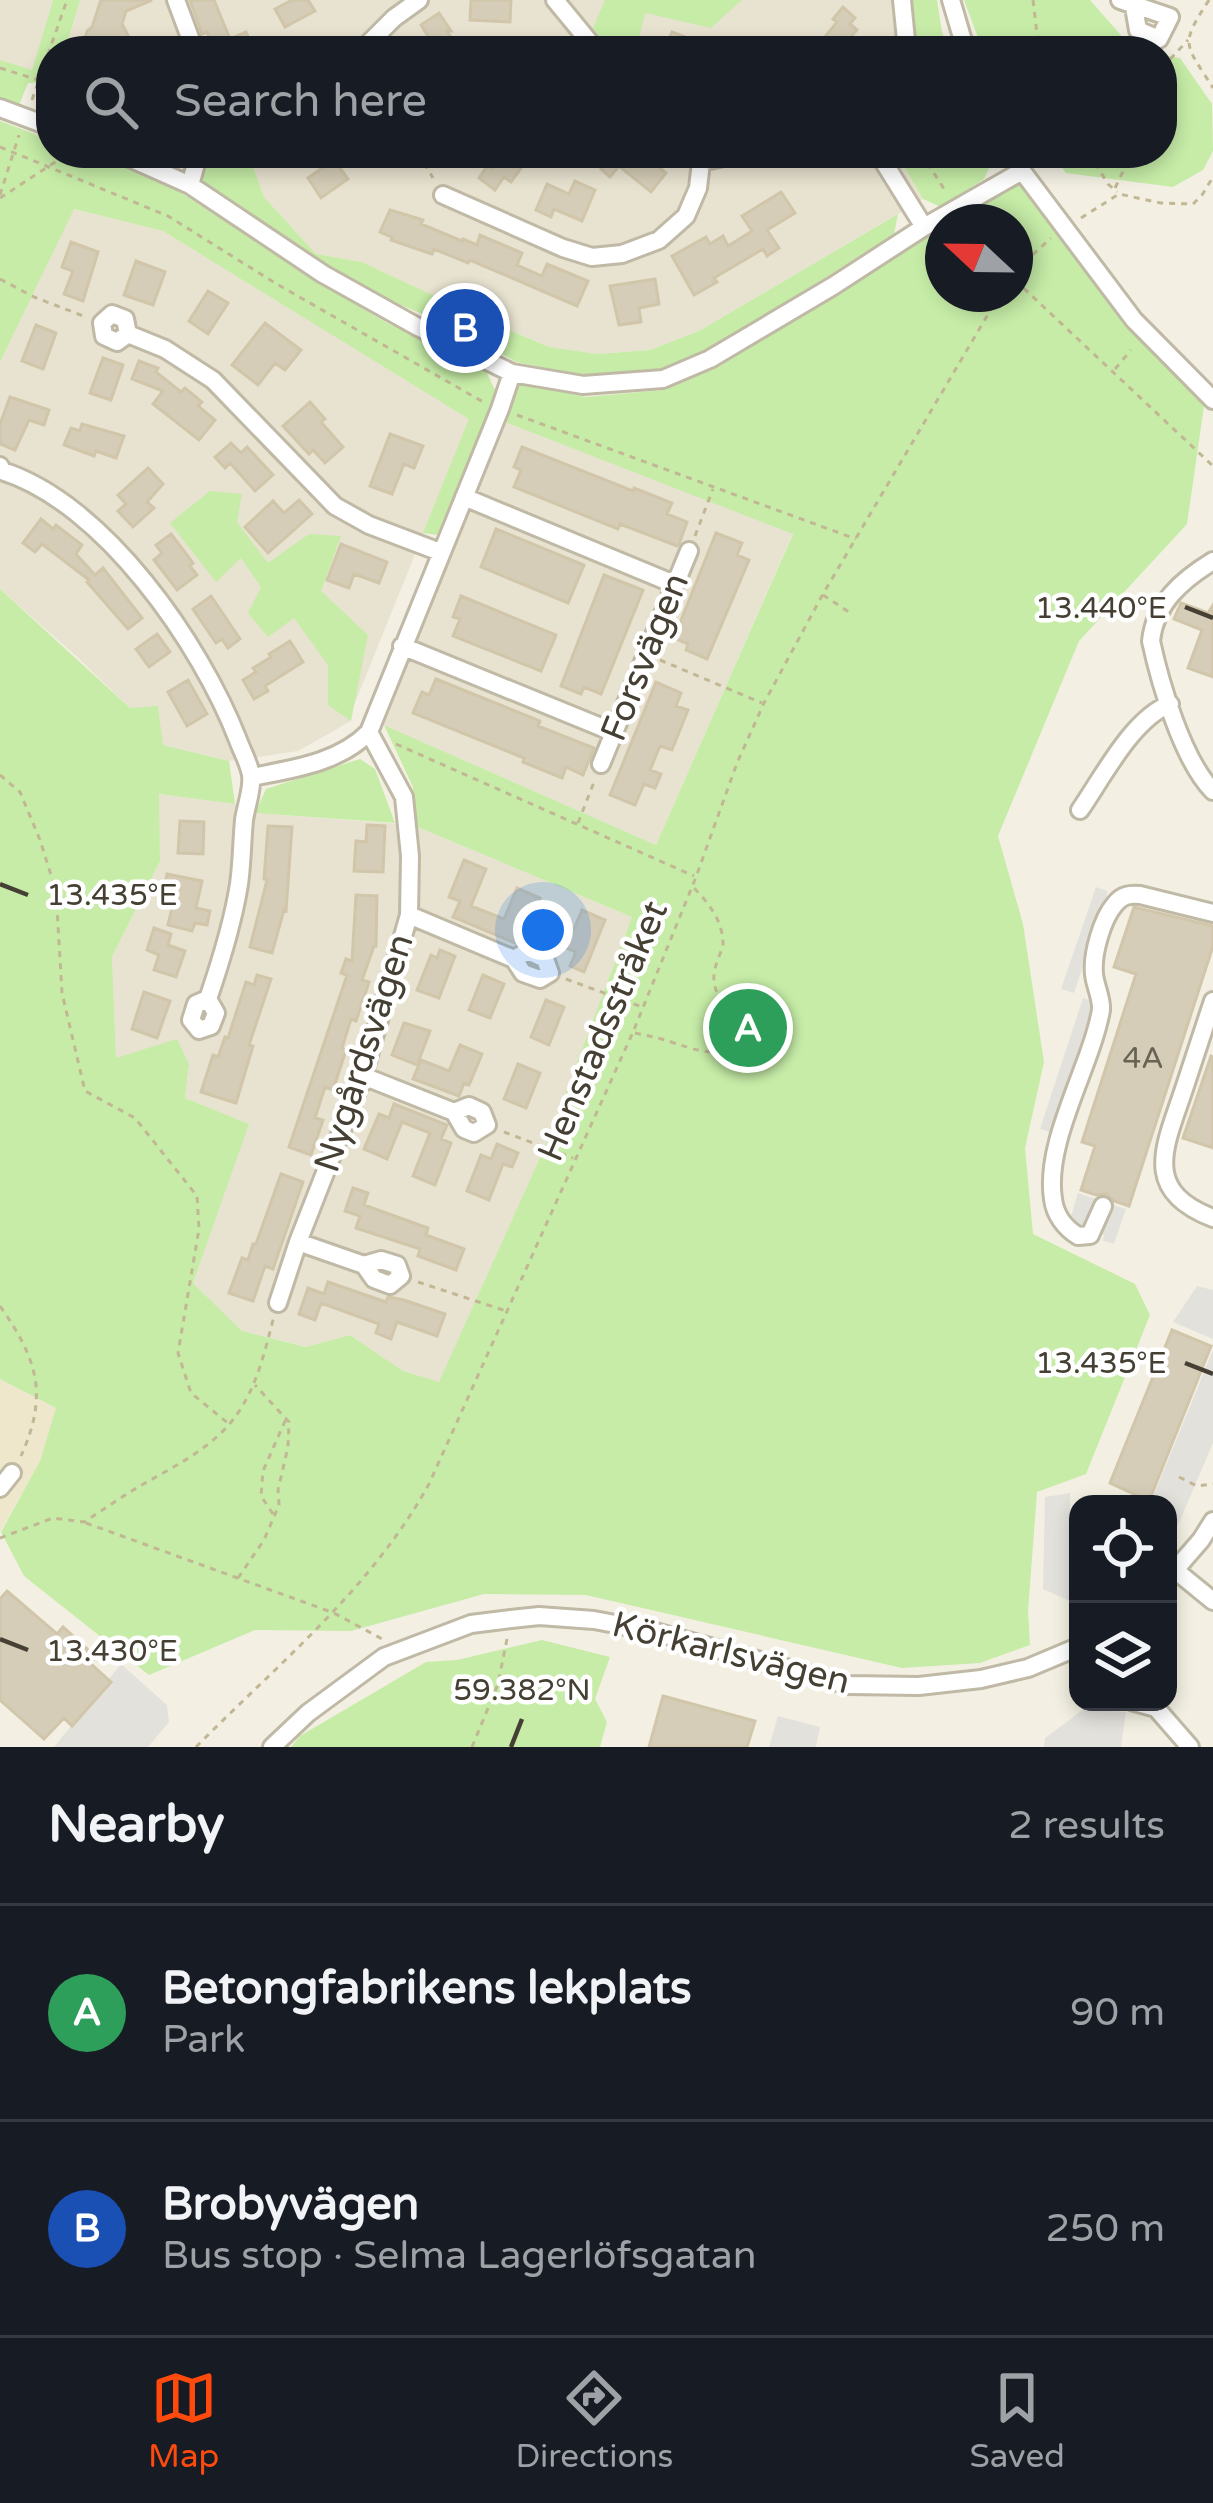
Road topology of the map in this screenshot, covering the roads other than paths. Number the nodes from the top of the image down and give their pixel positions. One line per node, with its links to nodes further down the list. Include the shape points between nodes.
1 (176, 0): 6 (street)
2 (419, 0): 7 (street)
3 (555, 0): 8 (street)
4 (902, 0): 9 (street)
5 (951, 0): 10 (street)
6 (189, 36)
7 (376, 36)
8 (585, 36)
9 (905, 36)
10 (962, 36)
11 (0, 108): 12 (street)
12 (36, 121)
13 (153, 168): 19 (street)
14 (195, 168): 19 (street)
15 (695, 168): 20 (street, via 698,188 686,217 622,254 563,248)
16 (887, 168): 21 (street)
17 (1020, 168): 18 (street)
18 (1022, 171): 21 (street); 24 (street, via 1134,320)
19 (190, 184): 23 (street, via 323,274)
20 (443, 195)
21 (924, 226): 23 (street, via 710,359 663,379 583,386)
22 (101, 323): 28 (street, via 112,314 125,319 128,334 213,380 334,506)
23 (512, 374): 26 (street)
24 (1213, 400)
25 (1, 470): 36 (street, via 69,507 161,602 200,658)
26 (464, 497): 28 (street); 30 (street)
27 (689, 551): 30 (street, Forsvägen)
28 (440, 552): 31 (street)
29 (1210, 566): 32 (street, via 1167,597 1152,630)
30 (674, 584): 34 (street, Forsvägen)
31 (402, 646): 33 (street); 34 (street)
32 (1170, 704): 37 (street, via 1187,752); 38 (street, via 1134,732)
33 (369, 732): 36 (street, via 319,762); 40 (street, Nygårdsvägen, via 404,797)
34 (613, 733): 35 (street, Forsvägen)
35 (601, 764)
36 (252, 777): 42 (street, via 239,883)
37 (1213, 791)
38 (1080, 810)
39 (1213, 913): 46 (street, via 1128,894 1105,924 1093,970 1102,1005 1060,1138 1053,1199 1078,1236 1090,1235)
40 (410, 915): 41 (street, via 514,959 528,951 545,959); 44 (street, Nygårdsvägen)
41 (550, 974)
42 (208, 999)
43 (1213, 1001): 47 (street, via 1162,1153 1169,1186)
44 (363, 1076): 45 (street, via 454,1112 464,1129); 48 (street, Nygårdsvägen)
45 (487, 1125)
46 (1103, 1206)
47 (1213, 1218)
48 (298, 1242): 49 (street, via 364,1265 374,1280 390,1285); 50 (street, Nygårdsvägen)
49 (401, 1276)
50 (278, 1304)
51 (1213, 1521): 52 (street)
52 (1177, 1568)
53 (1177, 1577): 54 (street)
54 (1213, 1601)
55 (1069, 1651): 57 (street, Körkarlsvägen, via 981,1678 848,1685 652,1630 511,1619 471,1624 384,1657)
56 (1159, 1711): 58 (street)
57 (272, 1747)
58 (1190, 1747)

